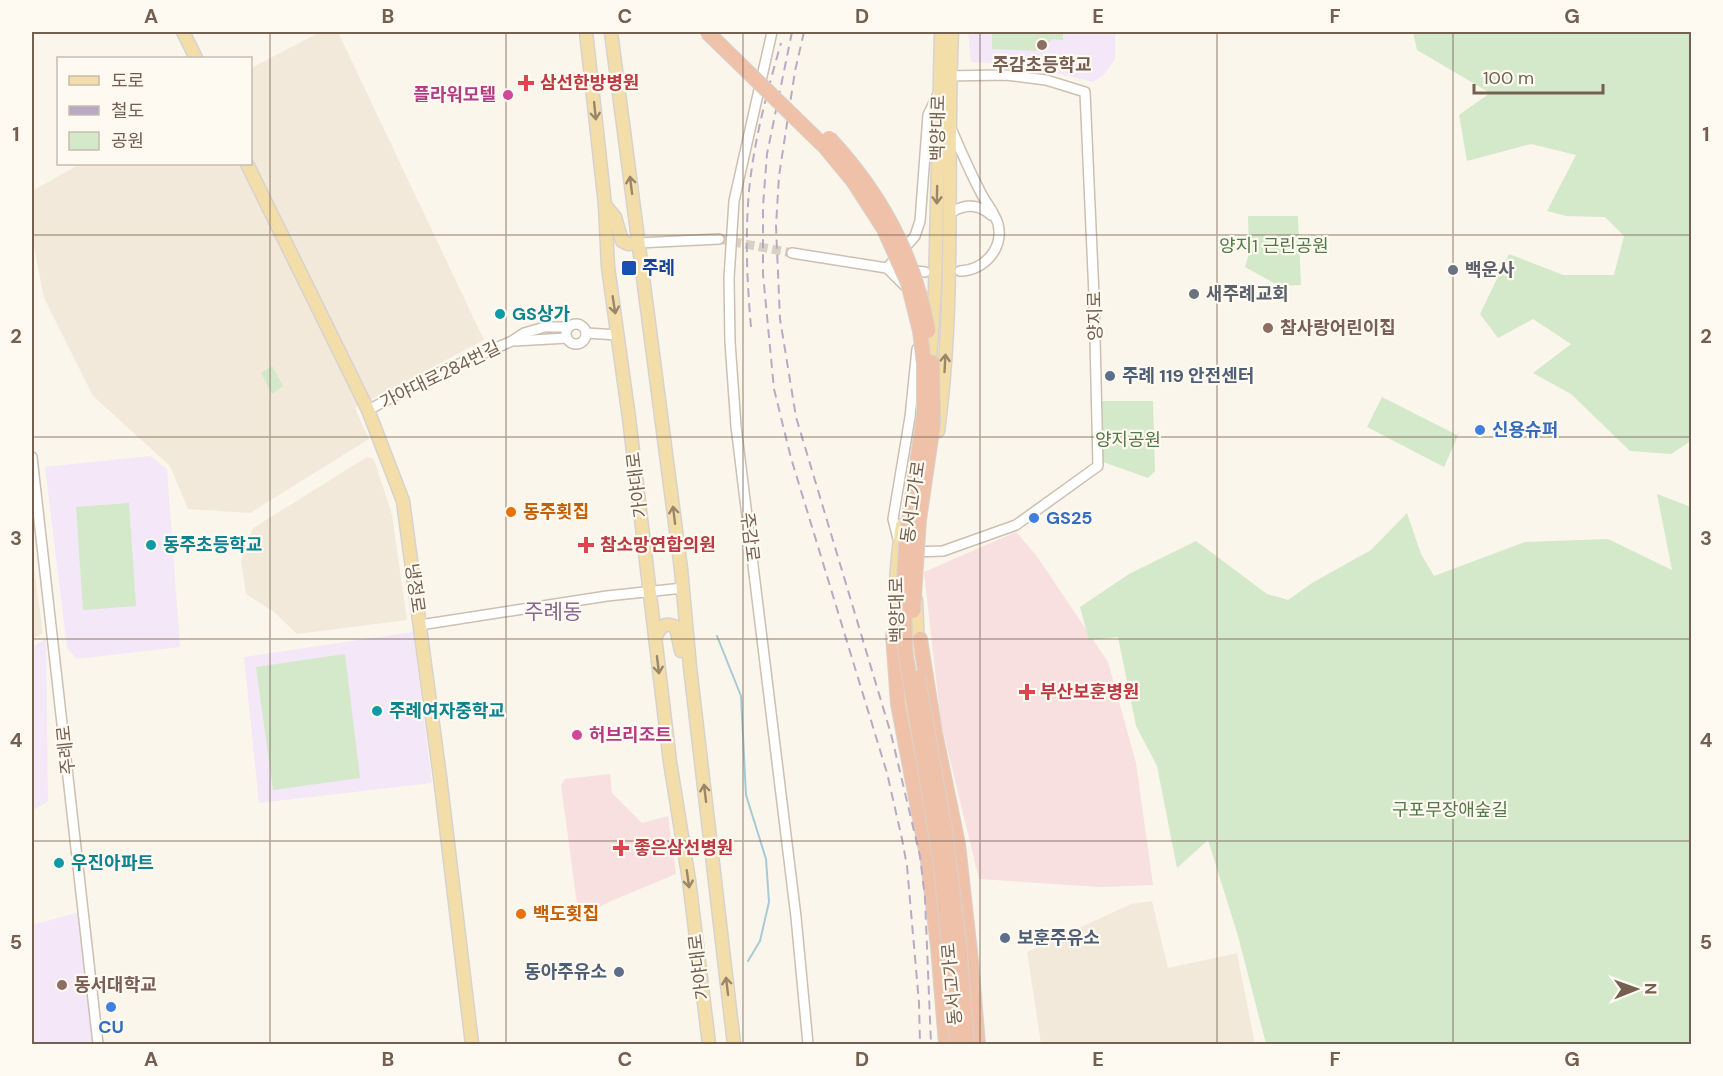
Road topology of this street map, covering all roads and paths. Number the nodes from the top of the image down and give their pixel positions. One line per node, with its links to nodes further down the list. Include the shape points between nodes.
1 (183, 32): 9 (main road)
2 (586, 32): 14 (main road, 가야대로, one-way to 14)
3 (611, 32): 18 (main road, 가야대로, one-way to 3)
4 (707, 32): 47 (highway, 동서고가로, bridge, via 825,147 853,181 884,230 908,283 920,331 924,415 907,533 905,650 940,858)
5 (718, 32): 48 (highway, 동서고가로, bridge, via 798,106 860,174 898,234 924,309 933,365 933,414 915,566 914,652 945,830)
6 (772, 32): 45 (street, 주감로, via 734,201 729,342)
7 (941, 32): 10 (main road, 백양대로)
8 (952, 32): 10 (main road, 백양대로)
9 (196, 57)
10 (945, 76): 11 (main road, 백양대로); 12 (main road, 백양대로); 31 (street, 양지로, via 1006,75 1046,80 1085,92 1098,466 1016,525 943,551)
11 (938, 94): 20 (street, via 928,115 920,220 915,236); 30 (main road, 백양대로, one-way to 30, via 935,289 929,373)
12 (949, 123): 15 (main road, 백양대로); 16 (street)
13 (247, 165): 28 (main road, 냉정로)
14 (605, 205): 18 (main road, via 615,217 622,241); 25 (main road, 가야대로, one-way to 25, via 608,267)
15 (950, 213): 16 (street, via 974,206); 31 (main road, 백양대로, one-way to 15, via 945,367)
16 (997, 221): 21 (street, via 999,233 990,259)
17 (719, 239): 18 (street)
18 (638, 243): 32 (main road, 가야대로, one-way to 18)
19 (792, 253): 20 (street)
20 (887, 268): 22 (street); 30 (street, via 904,284 915,308 917,354 893,519)
21 (960, 271)
22 (924, 272)
23 (569, 327): 24 (street, 가야대로284번길, via 578,324); 26 (street); 27 (street, 가야대로284번길, via 545,327)
24 (586, 333): 25 (street, 가야대로284번길); 26 (street, 가야대로284번길, via 579,344)
25 (618, 335): 33 (main road, 가야대로)
26 (567, 338): 27 (street, 가야대로284번길)
27 (512, 341): 28 (street, 가야대로284번길, via 436,374)
28 (368, 410): 36 (main road, 냉정로, via 403,501)
29 (32, 457): 41 (street, 주례로)
30 (898, 549): 31 (street, 양지로); 34 (main road, 백양대로)
31 (919, 552): 35 (main road, 백양대로)
32 (683, 588): 33 (street); 40 (main road, 가야대로)
33 (650, 592): 36 (street); 39 (main road, 가야대로)
34 (895, 597): 37 (main road); 46 (main road, 백양대로, via 897,644 933,850 945,963)
35 (916, 597): 38 (main road); 49 (main road, 백양대로, via 921,682 965,933)
36 (420, 625): 42 (main road, 냉정로)
37 (893, 635): 46 (highway, via 898,704 928,861)
38 (920, 639): 49 (highway, via 958,844)
39 (655, 641): 40 (main road, via 664,625 676,627 683,658); 43 (main road, 가야대로, one-way to 43)
40 (690, 667): 44 (main road, 가야대로, one-way to 40)
41 (98, 1044)
42 (472, 1044)
43 (709, 1044)
44 (734, 1044)
45 (808, 1044)
46 (948, 1044)
47 (957, 1044)
48 (967, 1044)
49 (976, 1044)

